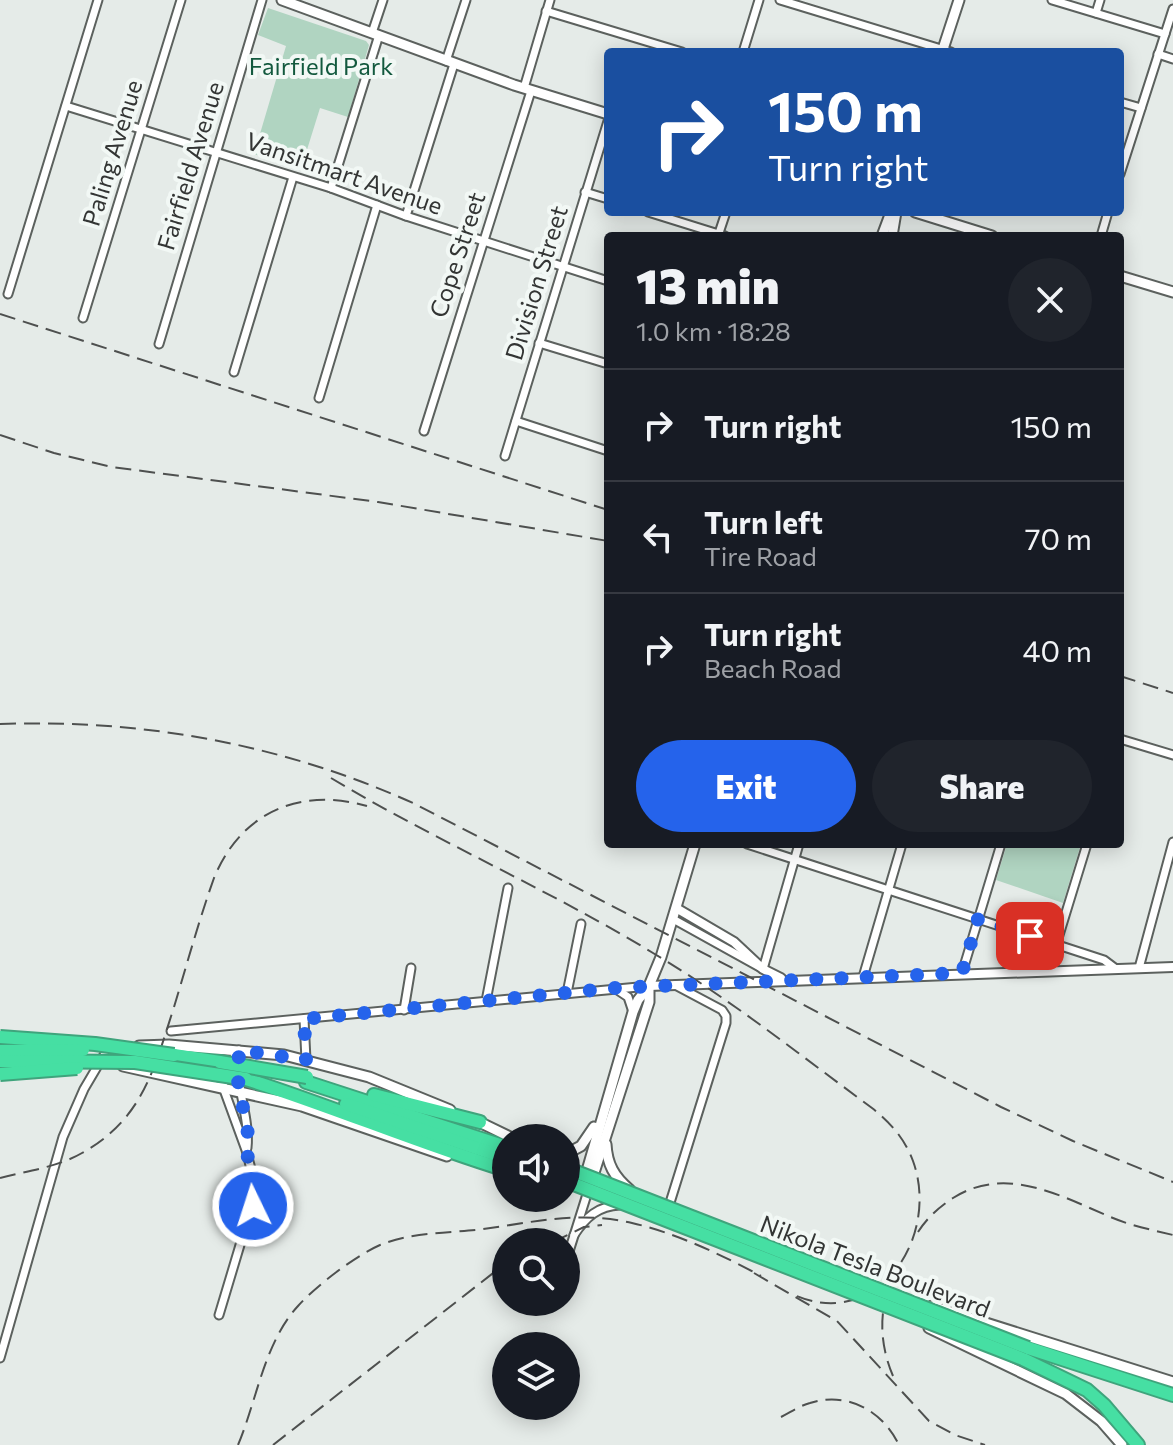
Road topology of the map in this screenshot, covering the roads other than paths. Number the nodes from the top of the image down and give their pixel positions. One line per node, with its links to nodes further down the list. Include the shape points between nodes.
1 (98, 0): 28 (street)
2 (181, 0): 31 (street, Paling Avenue)
3 (262, 0): 33 (street, Fairfield Avenue)
4 (282, 0): 13 (main road)
5 (383, 0): 17 (street)
6 (466, 0): 25 (street)
7 (550, 0): 15 (street, Cope Street)
8 (759, 0): 20 (street)
9 (780, 0): 21 (street)
10 (959, 0): 22 (main road)
11 (1052, 0): 16 (street)
12 (1100, 0): 16 (street)
13 (296, 2): 17 (main road)
14 (1173, 9): 18 (street)
15 (546, 11): 19 (street); 26 (street, Cope Street)
16 (1096, 13): 18 (street)
17 (376, 34): 25 (main road); 36 (street)
18 (1165, 34): 23 (street)
19 (669, 48)
20 (744, 48)
21 (935, 48)
22 (946, 48)
23 (1158, 54): 24 (street); 29 (street)
24 (1173, 59)
25 (450, 62): 26 (main road); 40 (street)
26 (527, 90): 30 (main road); 45 (street, Cope Street)
27 (1124, 103): 29 (street)
28 (66, 106): 31 (street, Vansitmart Avenue); 50 (street)
29 (1141, 108): 34 (street)
30 (604, 113)
31 (141, 130): 33 (street, Vansitmart Avenue); 53 (street, Paling Avenue)
32 (604, 133): 37 (street, Division Street)
33 (216, 152): 35 (street, Vansitmart Avenue); 55 (street, Fairfield Avenue)
34 (1124, 161)
35 (293, 177): 36 (street, Vansitmart Avenue); 57 (street)
36 (331, 188): 39 (street, Vansitmart Avenue)
37 (585, 192): 38 (street); 46 (street, Division Street)
38 (604, 198)
39 (377, 205): 40 (street, Vansitmart Avenue); 58 (street)
40 (406, 216): 45 (street, Vansitmart Avenue)
41 (661, 216): 43 (street)
42 (928, 216): 44 (main road)
43 (711, 232)
44 (979, 232)
45 (483, 242): 46 (street, Vansitmart Avenue); 60 (street, Cope Street)
46 (564, 267): 49 (street, Vansitmart Avenue); 54 (street, Division Street)
47 (0, 277): 50 (street)
48 (1124, 277): 51 (main road)
49 (604, 280)
50 (11, 281): 52 (street)
51 (1173, 292)
52 (8, 294)
53 (83, 318)
54 (539, 343): 56 (street); 59 (street, Division Street)
55 (159, 344)
56 (604, 363)
57 (234, 372)
58 (319, 398)
59 (516, 421): 61 (street); 62 (street, Division Street)
60 (424, 431)
61 (604, 450)
62 (505, 456)
63 (1124, 740): 64 (street)
64 (1173, 755)
65 (1173, 842): 82 (street)
66 (694, 848): 75 (main road)
67 (759, 848): 72 (street)
68 (798, 848): 72 (street)
69 (901, 848): 74 (street)
70 (1000, 848): 77 (street)
71 (1086, 848): 79 (street)
72 (794, 860): 74 (street); 83 (street)
73 (508, 888): 93 (street)
74 (888, 890): 77 (street); 87 (street)
75 (676, 908): 76 (main road); 83 (street, via 734,942)
76 (673, 919): 83 (street); 90 (main road)
77 (978, 919): 79 (street); 86 (street)
78 (581, 924): 92 (street)
79 (1056, 945): 84 (street); 85 (street)
80 (1173, 967): 82 (street)
81 (411, 968): 94 (street)
82 (1139, 968): 84 (street)
83 (763, 969): 88 (street)
84 (1116, 969): 85 (street)
85 (1053, 971): 86 (street)
86 (962, 973): 87 (street)
87 (863, 977): 88 (street)
88 (787, 980): 89 (street)
89 (675, 985): 90 (street); 129 (street, via 722,1010 726,1023)
90 (649, 986): 91 (street); 95 (main road); 114 (main road, via 649,1002)
91 (614, 988): 92 (street); 95 (street, via 628,997)
92 (567, 993): 93 (street)
93 (486, 1001): 94 (street)
94 (404, 1010): 96 (street)
95 (633, 1012): 111 (main road)
96 (304, 1019): 97 (street); 104 (street)
97 (171, 1031)
98 (0, 1037): 102 (highway, bridge)
99 (107, 1050): 100 (main road, via 162,1045); 101 (main road); 105 (street)
100 (239, 1050): 104 (main road); 108 (street); 109 (street, via 227,1067)
101 (61, 1054): 103 (main road); 105 (main road)
102 (174, 1055): 103 (highway, bridge, via 93,1050); 110 (highway, bridge, via 220,1062)
103 (0, 1056): 106 (highway, bridge)
104 (306, 1060): 112 (main road, via 369,1077)
105 (101, 1062): 109 (main road); 134 (street, via 63,1137)
106 (185, 1069): 107 (highway, bridge, via 132,1065); 108 (highway, bridge)
107 (0, 1074)
108 (243, 1085): 109 (main road); 110 (highway); 118 (street); 121 (main road, via 431,1152)
109 (223, 1087): 118 (street)
110 (305, 1087): 112 (highway); 115 (highway); 120 (highway, via 441,1150)
111 (600, 1118): 117 (main road); 124 (main road)
112 (480, 1122): 113 (main road)
113 (492, 1128)
114 (608, 1132): 124 (main road); 128 (main road, via 611,1168)
115 (479, 1143): 116 (highway); 119 (highway)
116 (492, 1145)
117 (580, 1147)
118 (246, 1150): 132 (street, via 255,1195)
119 (492, 1150)
120 (492, 1166)
121 (492, 1167)
122 (580, 1172): 124 (main road)
123 (580, 1172): 133 (highway, Nikola Tesla Boulevard, bridge)
124 (588, 1176): 127 (main road); 128 (main road)
125 (580, 1188): 133 (highway, Nikola Tesla Boulevard, bridge)
126 (580, 1191): 127 (main road)
127 (585, 1194): 128 (main road); 130 (street)
128 (637, 1201): 129 (main road); 131 (street, via 599,1209); 137 (main road, via 1026,1373 1083,1405)
129 (668, 1209): 135 (main road, via 885,1294)
130 (576, 1228)
131 (579, 1228)
132 (219, 1315)
133 (1026, 1354): 136 (highway, Nikola Tesla Boulevard); 138 (highway, Nikola Tesla Boulevard, via 1087,1390)
134 (0, 1358)
135 (1173, 1382)
136 (1173, 1395)
137 (1122, 1445)
138 (1138, 1445)

